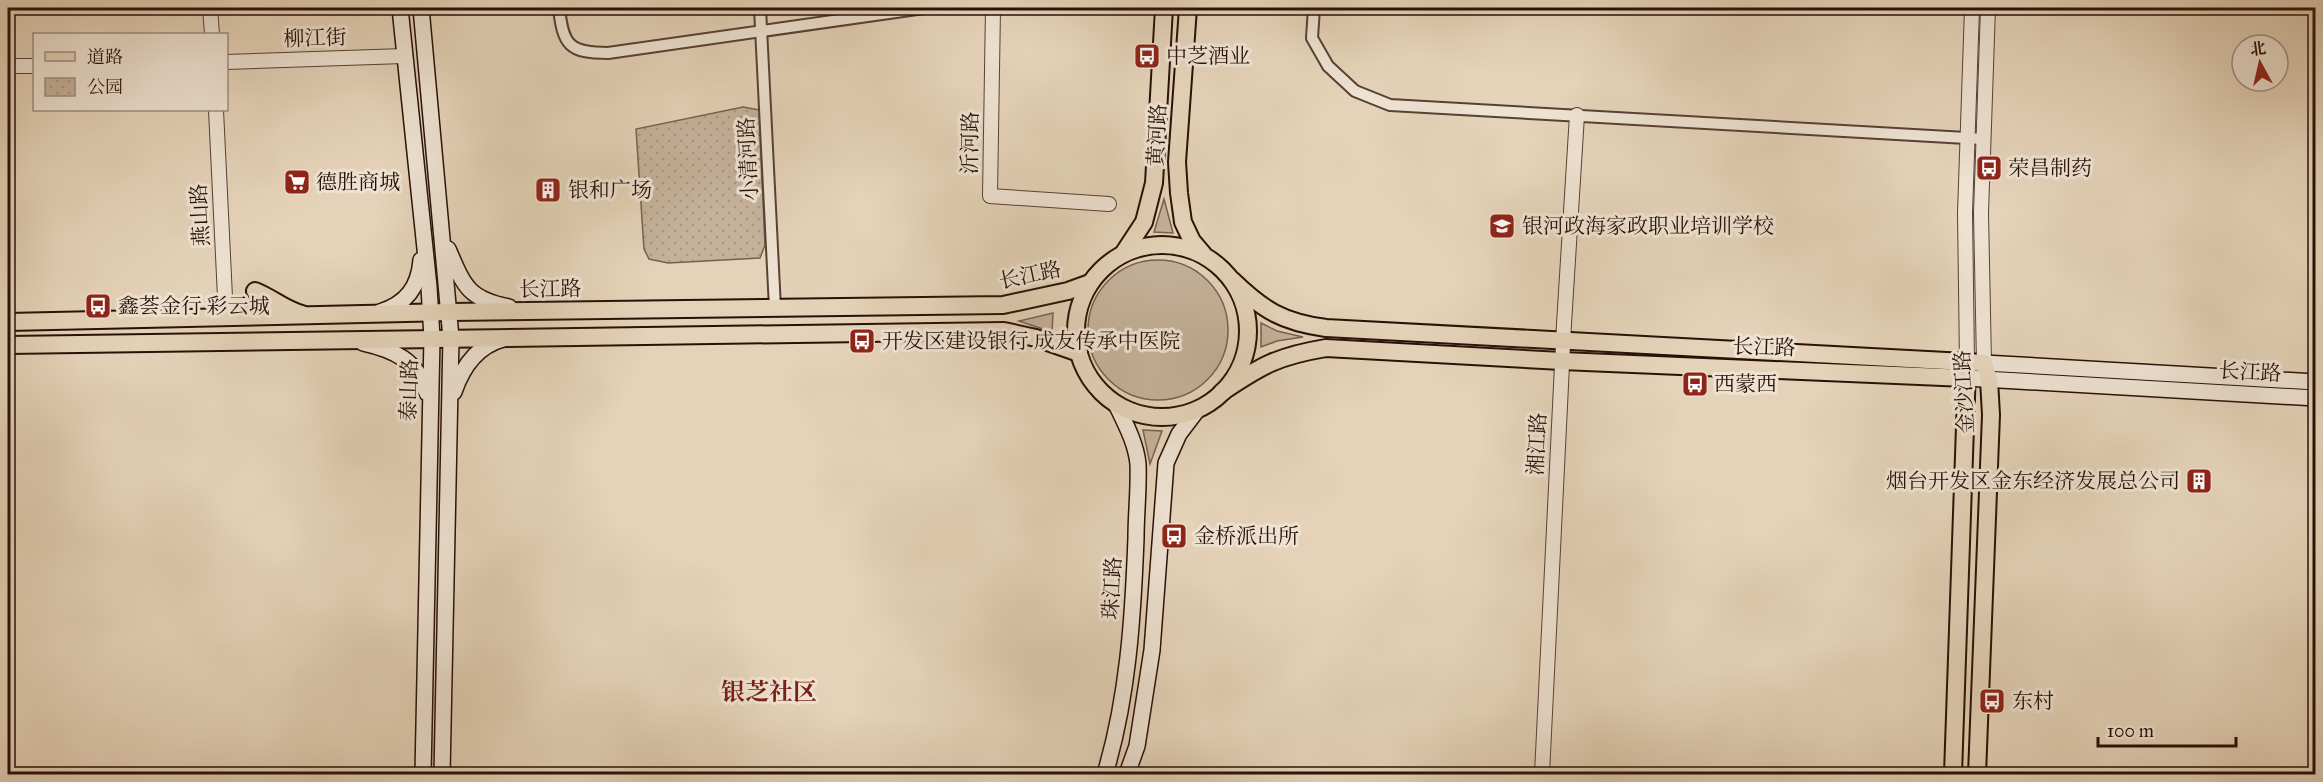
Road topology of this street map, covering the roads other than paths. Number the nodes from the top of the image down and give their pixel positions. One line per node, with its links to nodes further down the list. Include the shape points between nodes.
1 (210, 8): 14 (street)
2 (400, 8): 15 (main road, 泰山路)
3 (421, 8): 24 (main road, 泰山路)
4 (559, 8): 13 (street, via 563,36 569,46 585,53)
5 (760, 8): 13 (street, 小清河路)
6 (924, 8): 13 (street)
7 (993, 8): 23 (street, 沂河路, via 990,196)
8 (1164, 8): 26 (main road, 黄河路, via 1154,183 1144,222)
9 (1188, 8): 27 (main road, 黄河路, via 1177,162 1179,193 1183,222)
10 (1314, 8): 20 (street, via 1312,38 1328,66 1355,91 1390,105)
11 (1972, 8): 21 (street, 金沙江路)
12 (1988, 8): 22 (street, 金沙江路)
13 (761, 31): 31 (street, 小清河路)
14 (212, 33)
15 (404, 56): 16 (street, 柳江街); 25 (main road, 泰山路)
16 (228, 62)
17 (8, 66): 18 (street)
18 (33, 66)
19 (216, 111): 37 (street, 燕山路)
20 (1577, 115): 21 (street); 43 (street, 湘江路)
21 (1967, 137): 22 (street); 47 (street, 金沙江路, via 1965,213)
22 (1984, 138): 47 (street, 金沙江路)
23 (1109, 204)
24 (442, 234): 32 (main road, 泰山路); 33 (main road, via 469,291 491,303)
25 (423, 236): 34 (main road, 泰山路); 35 (main road, via 421,265 410,294 398,306)
26 (1123, 254): 27 (main road, via 1163,245 1182,247); 29 (main road)
27 (1206, 257): 28 (main road)
28 (1232, 280): 43 (main road, 长江路, via 1254,301 1284,319 1304,325); 50 (main road, via 1241,296 1248,330 1243,359)
29 (1090, 283): 31 (main road, 长江路, via 1003,305); 45 (main road, via 1078,311)
30 (255, 291): 36 (main road)
31 (775, 308): 33 (main road, 长江路)
32 (450, 312): 33 (main road, 长江路); 34 (main road, 长江路); 41 (main road, 泰山路)
33 (538, 312)
34 (430, 313): 35 (main road, 长江路); 40 (main road, 泰山路)
35 (371, 314): 36 (main road, 长江路)
36 (312, 316): 37 (main road, 长江路)
37 (226, 318): 38 (main road, 长江路)
38 (8, 322)
39 (513, 337): 41 (main road); 45 (main road, via 1004,331); 53 (main road, via 486,346 472,358 462,371)
40 (432, 338): 41 (main road); 42 (main road); 52 (main road, 泰山路)
41 (451, 338): 53 (main road, 泰山路)
42 (351, 340): 44 (main road); 52 (main road, via 394,352 410,361 420,374)
43 (1563, 341): 46 (street, 湘江路); 47 (main road, 长江路)
44 (8, 345)
45 (1078, 353): 54 (main road, via 1092,381)
46 (1562, 361): 47 (main road, 长江路); 50 (main road, 长江路, via 1326,348 1266,363); 60 (street, 湘江路)
47 (1972, 368): 48 (main road, 金沙江路); 49 (main road, 长江路); 61 (main road, 金沙江路)
48 (1989, 380): 51 (main road, 长江路); 62 (main road, 金沙江路)
49 (2316, 382)
50 (1222, 392): 55 (main road)
51 (2316, 398)
52 (430, 403): 56 (main road, 泰山路)
53 (450, 403): 57 (main road, 泰山路)
54 (1116, 404): 55 (main road, via 1162,417); 58 (main road, 珠江路, via 1138,463 1135,577 1124,699)
55 (1198, 409): 59 (main road, via 1179,434 1166,463 1152,650 1137,746)
56 (423, 774)
57 (442, 774)
58 (1105, 774)
59 (1127, 774)
60 (1542, 774)
61 (1953, 774)
62 (1977, 774)

